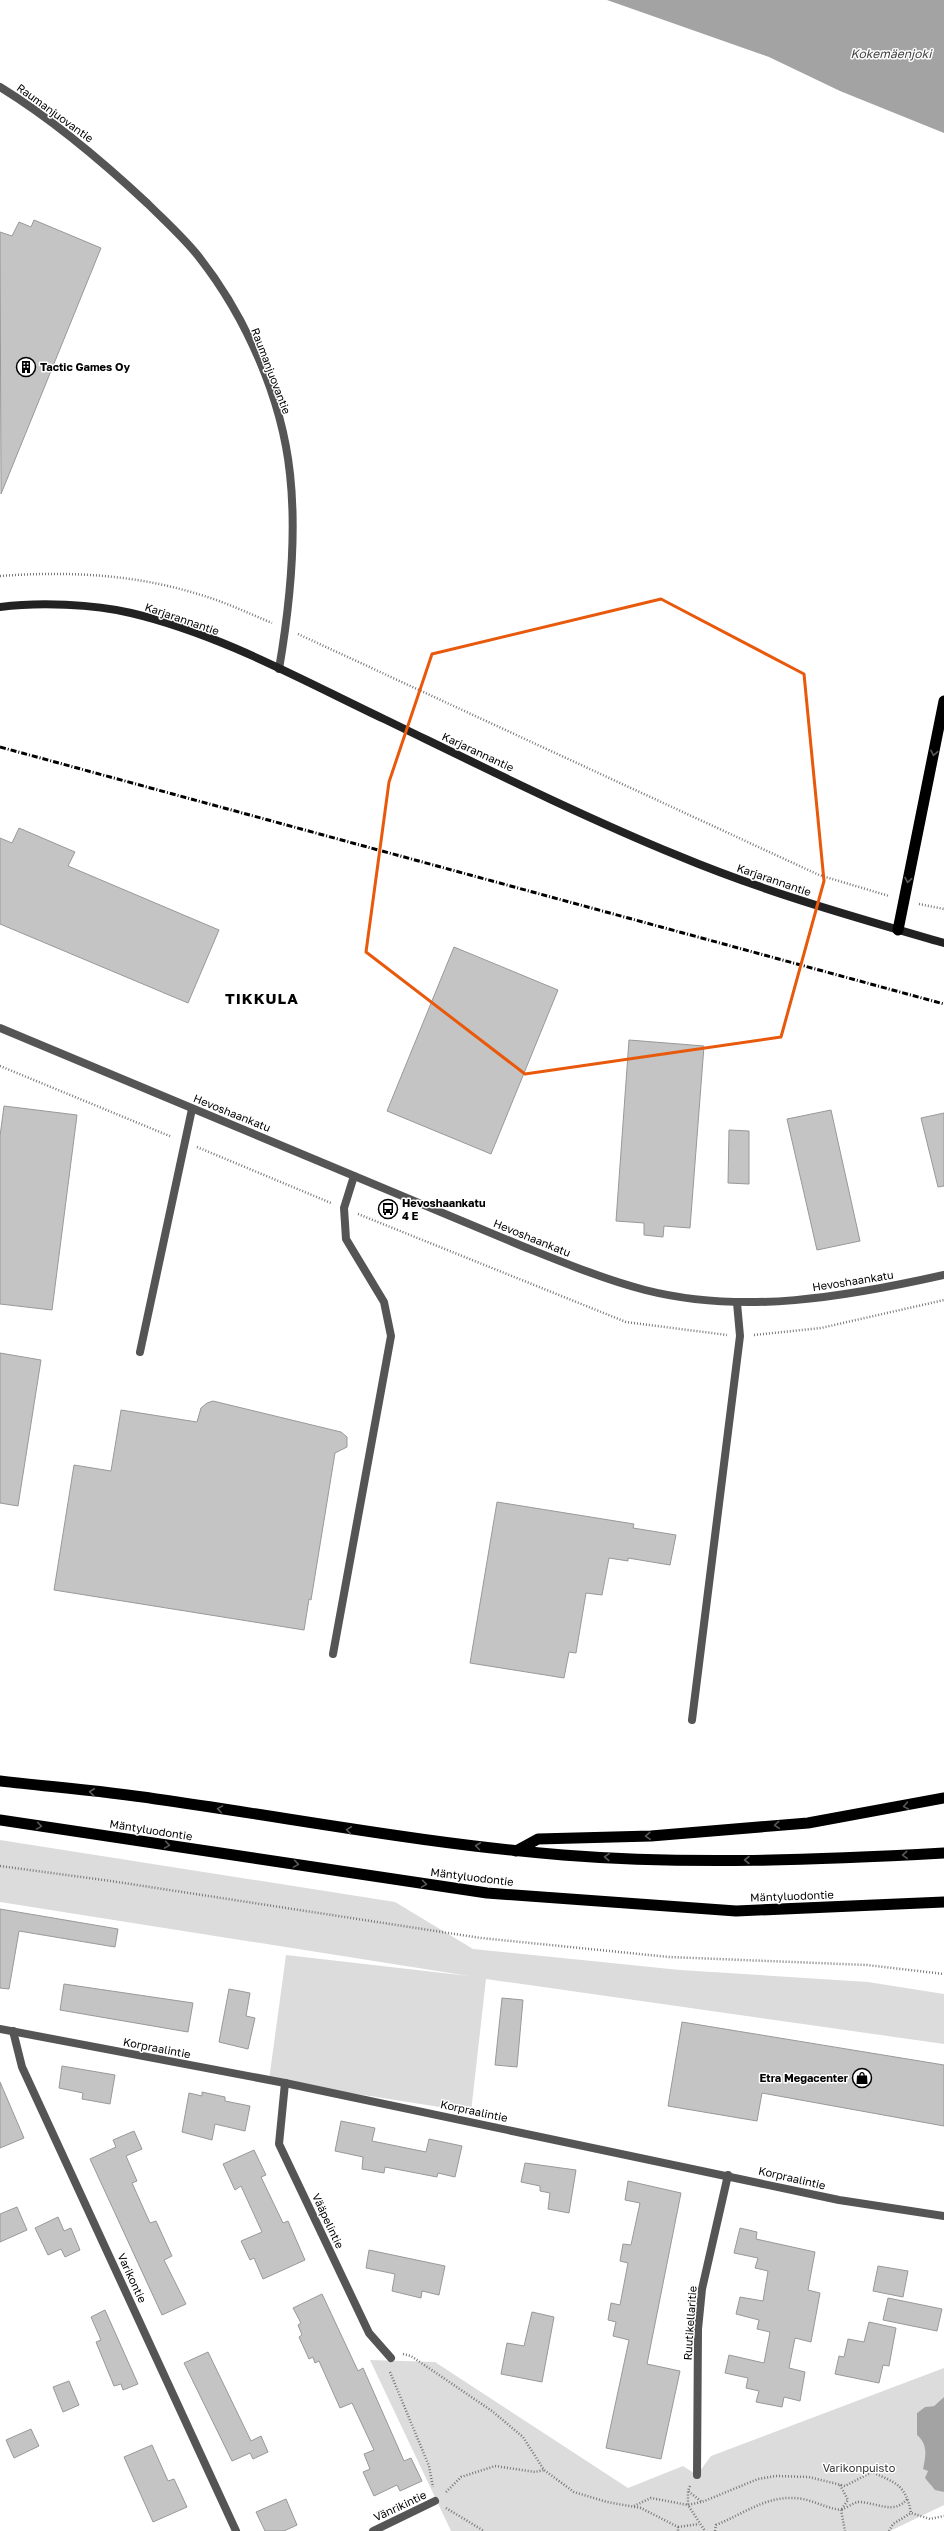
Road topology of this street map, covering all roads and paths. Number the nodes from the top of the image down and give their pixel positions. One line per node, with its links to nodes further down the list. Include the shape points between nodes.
1 (0, 87): 4 (street, Raumanjuovantie, via 75,139 160,216 198,256 226,297 251,344 272,398 290,474 291,568)
2 (0, 576): 4 (path, via 47,572 97,574 146,580 202,595)
3 (0, 607): 5 (main road, Karjarannantie, via 30,603 129,612 184,629)
4 (286, 628): 5 (street, Raumanjuovantie); 7 (path, via 820,875)
5 (279, 669): 9 (main road, Karjarannantie, via 498,774 678,856 780,895)
6 (944, 701): 7 (highway, one-way to 7)
7 (904, 901): 8 (path); 9 (highway)
8 (944, 909)
9 (898, 930): 10 (main road, Karjarannantie)
10 (944, 943)
11 (0, 1028): 12 (street, Hevoshaankatu)
12 (192, 1109): 13 (street, Hevoshaankatu); 16 (street)
13 (354, 1176): 15 (street, Hevoshaankatu, via 600,1276 646,1290 694,1299); 17 (street, via 344,1208 346,1239 384,1302 391,1336)
14 (944, 1275): 15 (street, Hevoshaankatu, via 827,1297)
15 (737, 1303): 18 (street, via 740,1336)
16 (140, 1352)
17 (333, 1654)
18 (692, 1720)
19 (0, 1782): 22 (highway, one-way to 19, via 348,1830 155,1799)
20 (944, 1798): 22 (highway, one-way to 22, via 808,1823 650,1836 538,1839)
21 (0, 1820): 25 (highway, Mäntyluodontie, one-way to 25, via 487,1893 736,1911)
22 (516, 1851): 23 (highway, one-way to 22, via 821,1860 662,1860)
23 (944, 1852)
24 (0, 1866): 26 (path, via 481,1938 669,1957 867,1965)
25 (944, 1902)
26 (944, 1974)
27 (0, 2029): 28 (street, Korpraalintie)
28 (12, 2031): 29 (street, Korpraalintie); 47 (street, Varikontie, via 22,2067)
29 (285, 2083): 30 (street, Korpraalintie); 32 (street, Vääpelintie, via 279,2144 369,2333)
30 (728, 2175): 31 (street, Korpraalintie, via 839,2200); 34 (street, Ruutikellaritie, via 702,2289 698,2329)
31 (944, 2216)
32 (391, 2358): 33 (path, via 400,2353 411,2356 492,2411 523,2438); 38 (path, via 387,2366 429,2466)
33 (544, 2470): 38 (path, via 535,2472 495,2466 461,2477); 41 (path, via 574,2492 607,2502)
34 (697, 2475): 36 (path)
35 (840, 2484): 37 (path, via 845,2486 872,2472 898,2484); 39 (path, via 809,2477 776,2476 758,2479); 42 (path, via 848,2500)
36 (688, 2491): 39 (path); 40 (path)
37 (908, 2498): 42 (path, via 891,2509 857,2502); 43 (path)
38 (435, 2502): 48 (street, Vänrikintie); 49 (path)
39 (702, 2502): 40 (path)
40 (688, 2505): 41 (path, via 651,2498); 45 (path)
41 (633, 2506): 46 (path)
42 (841, 2510): 51 (path, via 826,2508 804,2499 779,2498 757,2504 735,2518 716,2525); 52 (path)
43 (911, 2513): 44 (path, via 930,2519); 53 (path, via 893,2524)
44 (944, 2516)
45 (699, 2524): 46 (path); 50 (path)
46 (678, 2529)
47 (236, 2531)
48 (373, 2531)
49 (484, 2531)
50 (705, 2531)
51 (715, 2531)
52 (845, 2531)
53 (889, 2531)

